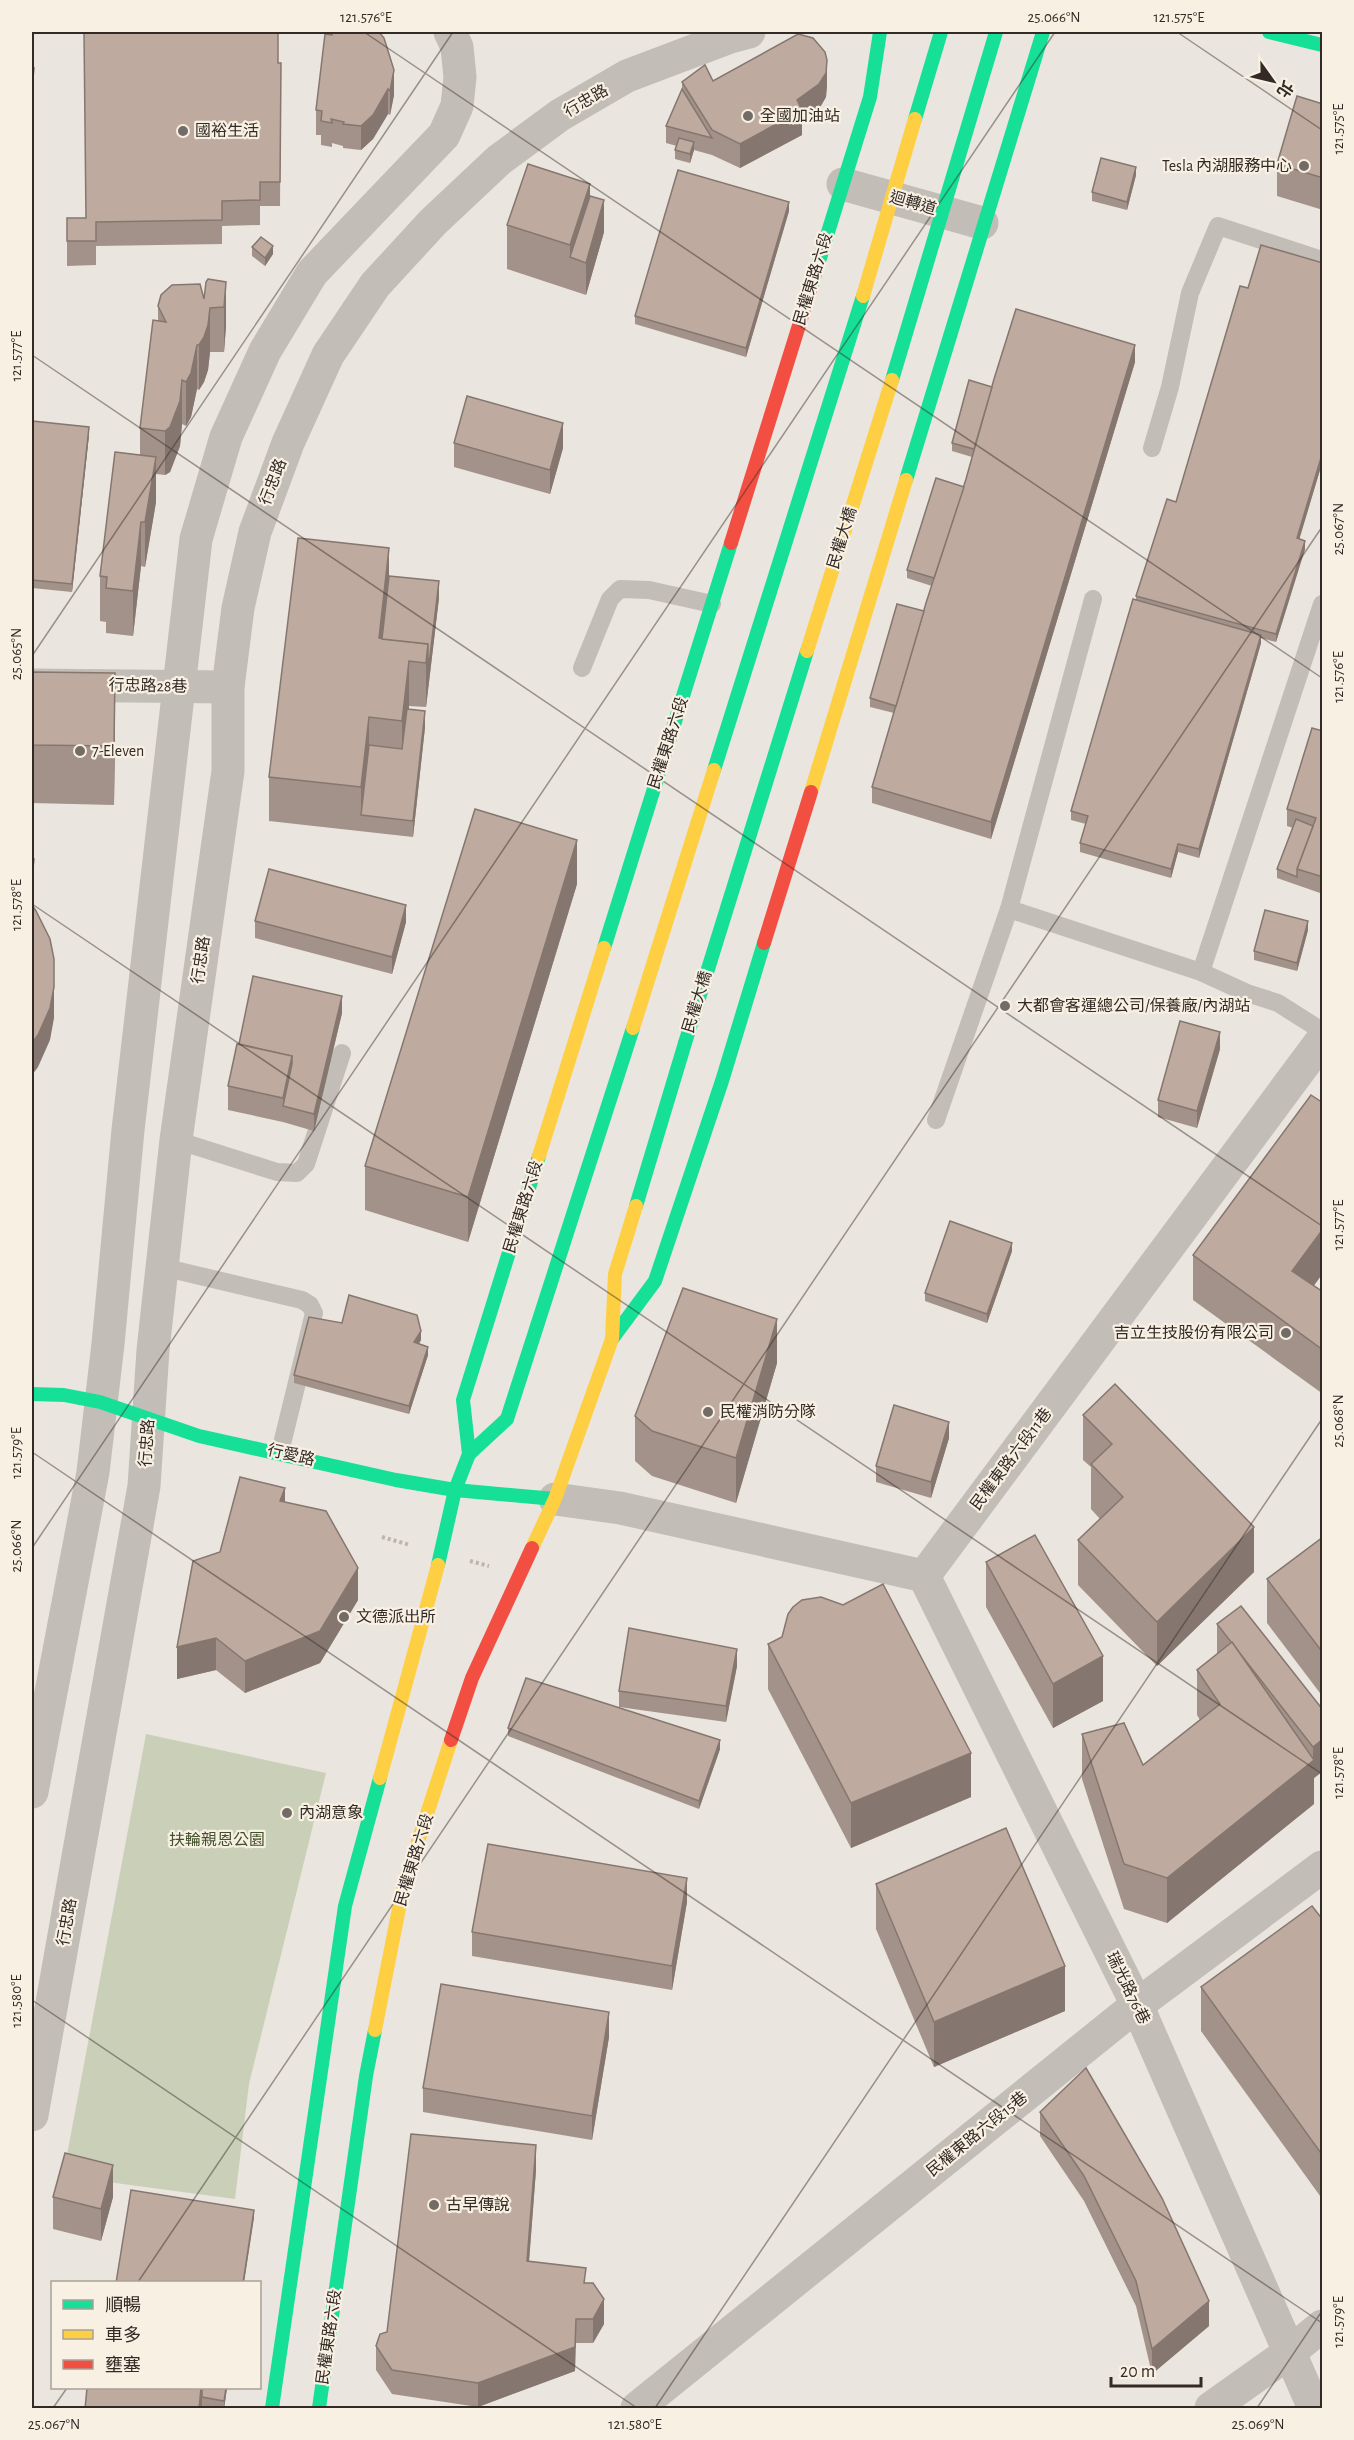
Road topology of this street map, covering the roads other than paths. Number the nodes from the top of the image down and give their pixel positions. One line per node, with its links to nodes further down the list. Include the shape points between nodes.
1 (450, 32): 18 (street, via 457,47 460,77 457,106 444,135 312,273 264,351 226,437 196,539)
2 (749, 32): 19 (street, 行忠路, via 627,76 560,115 499,160 433,222 375,285 328,356 288,443 255,532 238,608)
3 (880, 32): 9 (main road, 民權東路六段, via 870,97)
4 (941, 32): 34 (main road, 民權東路六段, bridge, via 853,331 507,1419)
5 (996, 32): 24 (main road, 民權大橋, bridge, via 901,351)
6 (1043, 32): 10 (main road, 民權東路六段)
7 (1269, 32): 8 (main road)
8 (1323, 45)
9 (843, 184): 10 (street, 迴轉道); 14 (main road, 民權東路六段)
10 (982, 223): 29 (main road, 民權東路六段, via 718,1092 655,1281)
11 (1323, 260): 12 (lane, via 1218,226 1190,293)
12 (1152, 448)
13 (1093, 599): 20 (lane)
14 (712, 604): 16 (lane, via 649,590 620,589 610,599); 34 (main road, 民權東路六段, via 463,1400)
15 (1323, 604): 21 (lane)
16 (582, 668)
17 (32, 685): 18 (street, 行忠路28巷)
18 (178, 687): 19 (street, 行忠路28巷); 31 (street)
19 (228, 687): 27 (street, 行忠路, via 228,771)
20 (1009, 909): 21 (lane); 26 (lane)
21 (1200, 972): 22 (lane, via 1278,1003)
22 (1323, 1031)
23 (1323, 1040): 37 (street, 民權東路六段11巷)
24 (684, 1042): 29 (main road, 民權東路六段, via 615,1274)
25 (342, 1053): 27 (lane, via 306,1164 297,1173 277,1172)
26 (936, 1120)
27 (176, 1140): 28 (street, 行忠路)
28 (162, 1267): 32 (street, 行忠路); 33 (lane, via 310,1305 314,1313)
29 (612, 1339): 36 (main road, 民權東路六段)
30 (32, 1394): 31 (main road, 行愛路)
31 (100, 1402): 32 (main road, 行愛路); 38 (street, via 93,1472)
32 (149, 1417): 33 (main road, 行愛路, via 198,1436); 41 (street, 行忠路, via 144,1486)
33 (280, 1452): 35 (main road, 行愛路)
34 (468, 1454): 35 (main road, 民權東路六段)
35 (455, 1490): 36 (main road, 行愛路); 44 (main road, 民權東路六段, via 345,1906)
36 (555, 1499): 37 (street, via 620,1508); 45 (main road, 民權東路六段, via 472,1678 403,1888 366,2076)
37 (924, 1576): 40 (street, 瑞光路76巷)
38 (32, 1792)
39 (1323, 1867): 40 (street, 民權東路六段15巷)
40 (1137, 2005): 43 (street, 瑞光路76巷); 46 (street, 民權東路六段15巷)
41 (32, 2115)
42 (1323, 2326): 43 (street)
43 (1290, 2352): 47 (street); 48 (street, 瑞光路76巷)
44 (272, 2409)
45 (319, 2409)
46 (637, 2409)
47 (1211, 2409)
48 (1314, 2409)

